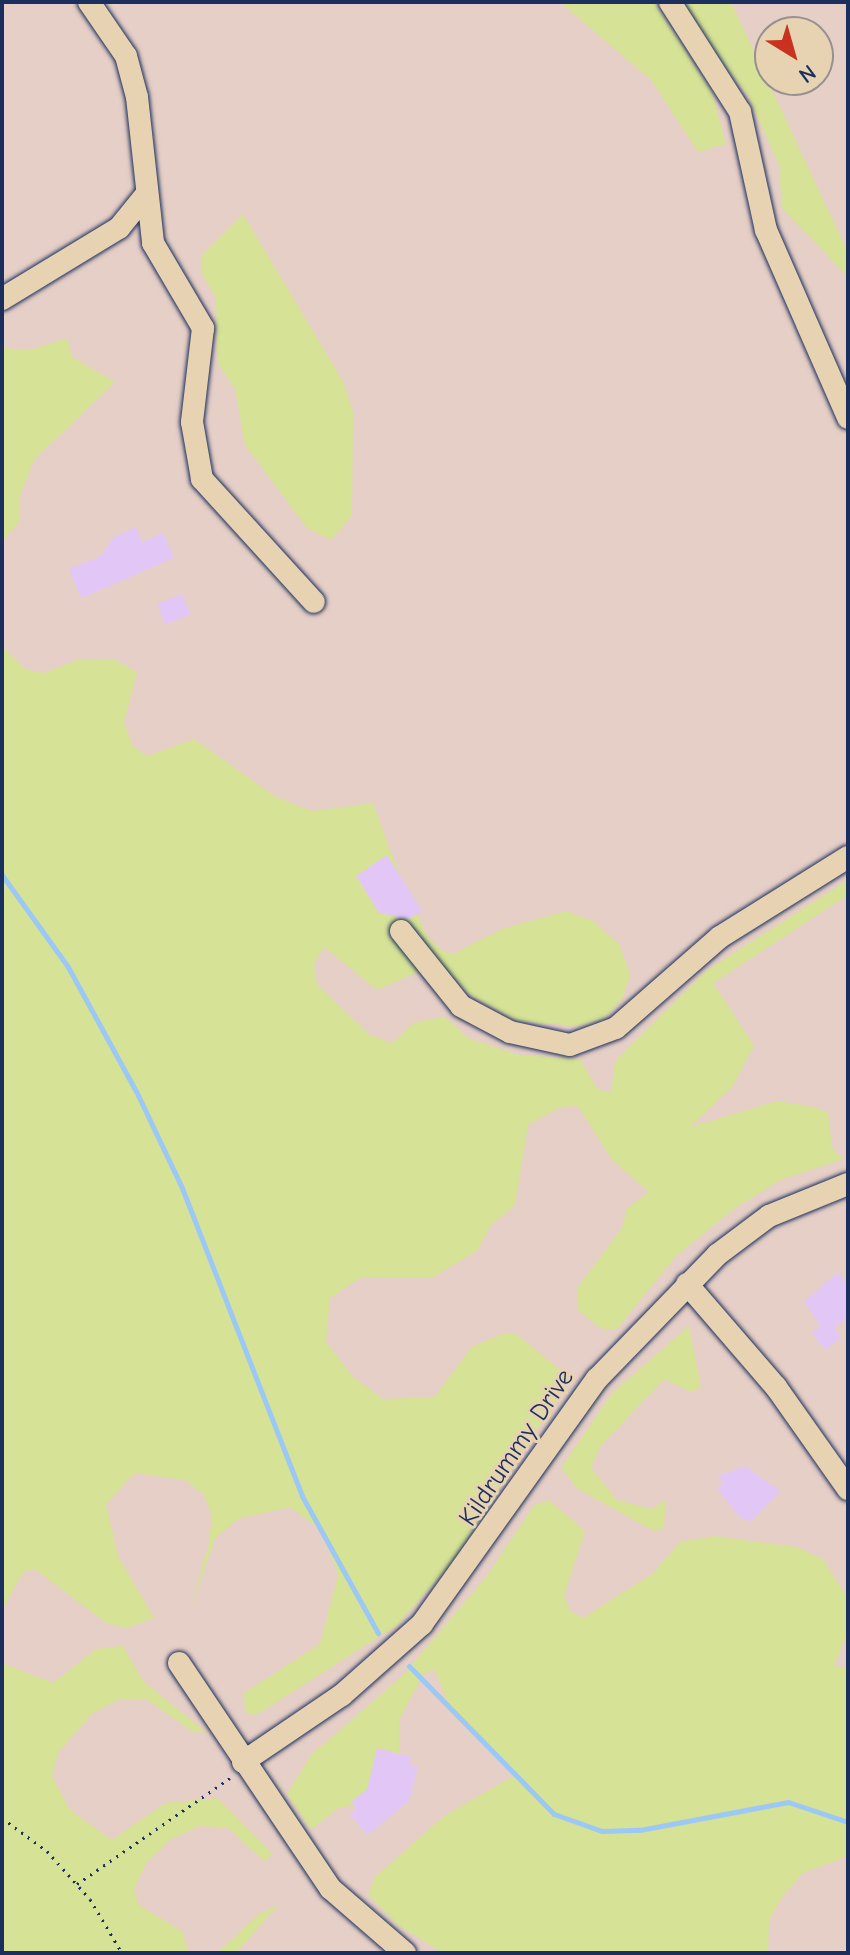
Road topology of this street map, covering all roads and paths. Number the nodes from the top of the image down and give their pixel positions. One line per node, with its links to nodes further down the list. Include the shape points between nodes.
1 (89, 2): 3 (street, via 126,56 146,138)
2 (670, 2): 5 (street, via 740,112 766,230)
3 (144, 197): 4 (street, via 119,228); 6 (street, via 153,243 203,328 192,422 202,479)
4 (2, 299)
5 (848, 418)
6 (314, 602)
7 (848, 857): 8 (street, via 720,937 616,1028 570,1045 510,1032 461,1006 441,987 425,952)
8 (401, 931)
9 (848, 1184): 10 (street, Kildrummy Drive, via 769,1216)
10 (687, 1284): 11 (street, via 783,1396); 13 (street, Kildrummy Drive, via 597,1379 422,1624 342,1695)
11 (848, 1489)
12 (179, 1663): 13 (street)
13 (245, 1765): 15 (path); 17 (street, via 331,1889)
14 (2, 1818): 15 (path)
15 (77, 1884): 16 (path)
16 (122, 1953)
17 (405, 1953)

